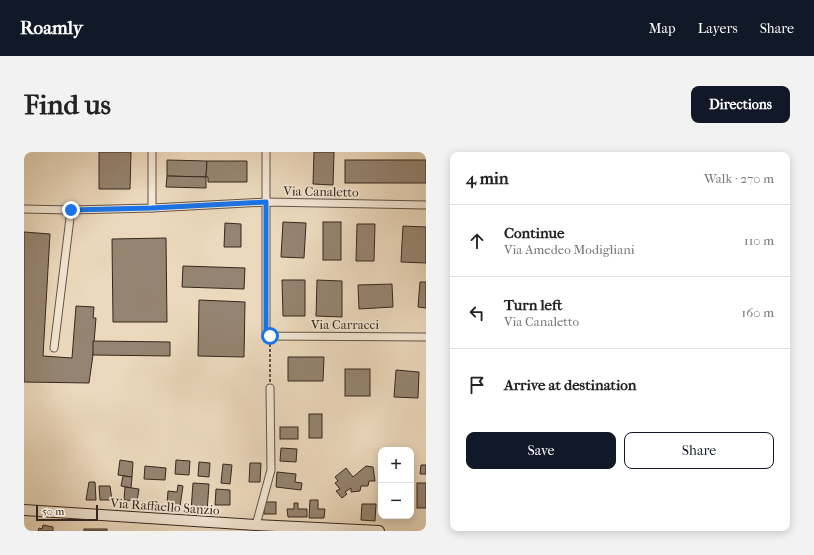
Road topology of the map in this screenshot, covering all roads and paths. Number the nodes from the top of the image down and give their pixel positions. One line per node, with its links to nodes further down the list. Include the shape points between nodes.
1 (152, 152): 5 (street)
2 (266, 152): 3 (street)
3 (266, 202): 4 (street, Via Canaletto); 5 (street, Via Canaletto); 8 (street)
4 (426, 205)
5 (152, 208): 7 (street, Via Canaletto)
6 (24, 209): 7 (street, Via Canaletto)
7 (71, 210): 10 (street)
8 (268, 334): 9 (street, Via Carracci); 11 (path)
9 (426, 337)
10 (54, 348)
11 (270, 388): 13 (street, via 271,470)
12 (24, 510): 13 (main road, Via Raffaello Sanzio)
13 (256, 525): 14 (main road, Via Raffaello Sanzio)
14 (312, 529): 15 (main road, Via Raffaello Sanzio)
15 (378, 531)

